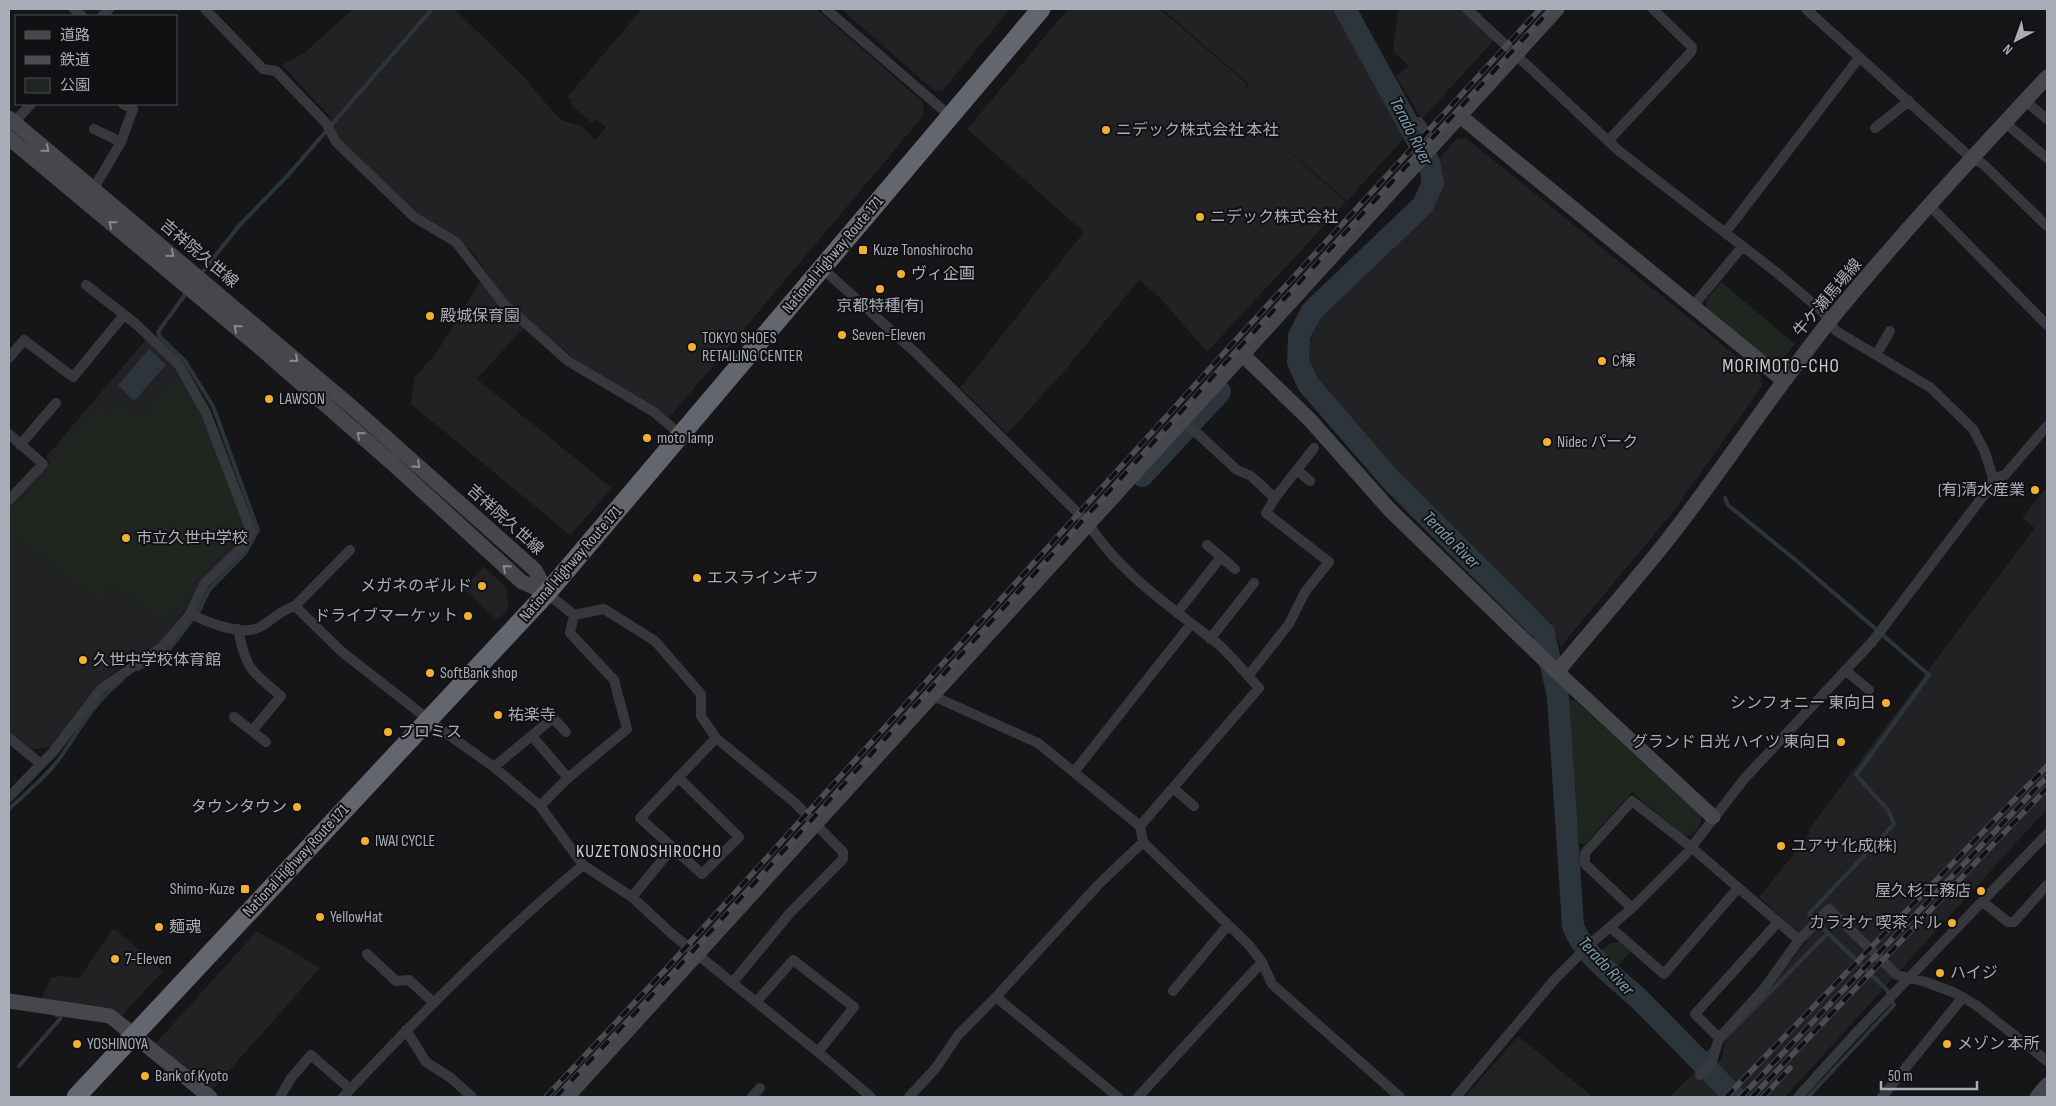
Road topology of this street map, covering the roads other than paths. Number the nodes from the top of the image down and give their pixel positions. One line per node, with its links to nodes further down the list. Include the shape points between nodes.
1 (205, 9): 48 (street, via 263,69 276,71 326,123 336,142 414,217 456,242 510,309 568,361 654,412)
2 (826, 9): 15 (street)
3 (1041, 9): 15 (highway, National Highway Route 171)
4 (1467, 9): 8 (street)
5 (1557, 9): 8 (street)
6 (1653, 9): 23 (street, via 1692,47 1691,52)
7 (1806, 9): 9 (street)
8 (1514, 56): 16 (street); 23 (street)
9 (1859, 58): 11 (street); 31 (street)
10 (2047, 77): 12 (street, 牛ケ瀬馬場線)
11 (1909, 101): 21 (street); 26 (street)
12 (2025, 101): 17 (street); 19 (street, 牛ケ瀬馬場線)
13 (30, 105): 20 (street)
14 (125, 105): 24 (street, via 133,109)
15 (950, 116): 33 (highway, National Highway Route 171)
16 (1460, 116): 25 (street); 35 (street)
17 (2047, 118)
18 (1419, 122): 25 (street)
19 (2004, 122): 26 (street, 牛ケ瀬馬場線); 27 (street)
20 (10, 127): 28 (street, 吉祥院久世線, one-way to 28); 62 (street, 吉祥院久世線, one-way to 20, via 522,582 392,463)
21 (1875, 128)
22 (94, 129): 24 (street)
23 (1608, 141): 31 (street)
24 (121, 142): 28 (street)
25 (1428, 152): 40 (street)
26 (1971, 158): 29 (street, 牛ケ瀬馬場線); 30 (street, via 1984,164)
27 (2047, 158)
28 (94, 188): 62 (street, 吉祥院久世線, one-way to 62, via 345,402 535,570)
29 (1930, 206): 37 (street, 牛ケ瀬馬場線); 38 (street)
30 (2047, 226)
31 (1725, 233): 32 (street)
32 (1742, 247): 35 (street); 37 (street, via 1816,305)
33 (822, 268): 48 (highway, National Highway Route 171); 56 (street, via 916,353)
34 (86, 285): 36 (street)
35 (1693, 306): 43 (street)
36 (124, 315): 42 (street, via 73,378 24,340); 65 (street, via 179,365 206,413 251,531 239,550 204,584)
37 (1830, 322): 41 (street, via 1836,331); 43 (street, 牛ケ瀬馬場線)
38 (2047, 325)
39 (1890, 332): 41 (street)
40 (1243, 355): 45 (street); 71 (street, via 1310,420 1390,510)
41 (1876, 355): 52 (street, via 1931,388 1973,429)
42 (9, 358)
43 (1783, 380): 71 (street, 牛ケ瀬馬場線, via 1669,539)
44 (56, 403): 49 (street)
45 (1183, 420): 54 (street, via 1237,470 1251,476); 56 (street)
46 (2047, 426): 52 (street, via 2005,475)
47 (9, 434): 49 (street)
48 (681, 435): 62 (highway, National Highway Route 171)
49 (20, 445): 55 (street, via 43,464)
50 (1314, 448): 51 (street)
51 (1297, 470): 53 (street); 54 (street)
52 (1993, 478): 70 (street, via 1987,491 1877,635)
53 (1310, 481)
54 (1275, 498): 72 (street, via 1266,513 1329,562 1305,592 1289,624)
55 (9, 500)
56 (1088, 523): 64 (street, via 1097,538 1142,585); 74 (street)
57 (1207, 545): 59 (street)
58 (350, 550): 63 (street)
59 (1221, 557): 60 (street); 64 (street)
60 (1235, 569)
61 (1254, 582): 69 (street)
62 (547, 594): 66 (street); 76 (highway, National Highway Route 171)
63 (295, 606): 68 (street, via 255,629); 76 (street, via 342,652)
64 (1178, 613): 67 (street)
65 (190, 614): 68 (street); 83 (street, via 163,646 101,689)
66 (574, 615): 81 (street, via 604,609 654,641 701,694 702,716); 87 (street, via 570,633 614,680 627,729)
67 (1191, 624): 69 (street); 85 (street)
68 (238, 629): 77 (street, via 243,654 251,671 281,696)
69 (1210, 639): 72 (street)
70 (1845, 670): 73 (street); 92 (street)
71 (1557, 672): 92 (street)
72 (1248, 676): 88 (street, via 1259,688)
73 (1869, 690)
74 (933, 696): 85 (street, via 1038,743); 93 (street)
75 (234, 717): 77 (street)
76 (429, 720): 84 (street); 121 (highway, National Highway Route 171)
77 (252, 731): 82 (street)
78 (566, 732): 79 (street, via 553,718)
79 (532, 736): 84 (street); 87 (street)
80 (9, 738): 83 (street)
81 (716, 738): 86 (street); 93 (street, via 794,802)
82 (266, 742)
83 (41, 764): 89 (street)
84 (494, 767): 90 (street)
85 (1074, 772): 94 (street)
86 (678, 777): 97 (street, via 640,818); 97 (street, via 739,837 702,874)
87 (568, 778): 90 (street)
88 (1173, 788): 91 (street); 94 (street)
89 (9, 797)
90 (540, 806): 99 (street)
91 (1194, 806)
92 (1713, 817): 98 (street)
93 (814, 826): 110 (street); 113 (street, via 843,852 843,859 789,914)
94 (1140, 826): 96 (street)
95 (2047, 834): 103 (street)
96 (1142, 842): 106 (street); 115 (street, via 1098,885)
97 (672, 847): 102 (street)
98 (1691, 847): 101 (street); 104 (street); 104 (street, via 1632,801 1585,853 1585,864)
99 (583, 865): 102 (street); 119 (street, via 518,920)
100 (2047, 885): 103 (street, via 2014,922 2008,922)
101 (1738, 888): 105 (street); 107 (street, via 1664,974)
102 (632, 897): 110 (street)
103 (1983, 902): 112 (street)
104 (1632, 908): 107 (street)
105 (1778, 922): 108 (street); 122 (street, via 1695,1014)
106 (1228, 925): 111 (street); 114 (street)
107 (1610, 926): 140 (street, via 1555,978)
108 (1799, 940): 112 (street, via 1829,909 1898,975); 122 (street, via 1763,990)
109 (367, 954): 119 (street, via 396,980 409,980)
110 (697, 955): 113 (street); 133 (street)
111 (1262, 962): 138 (street); 139 (street, via 1272,984)
112 (1911, 977): 116 (street); 141 (street)
113 (733, 982): 118 (street)
114 (1172, 991)
115 (996, 997): 136 (street, via 959,1034 935,1069); 137 (street)
116 (1963, 997): 124 (street, via 1990,1014); 142 (street)
117 (9, 1001): 121 (street, via 110,1016)
118 (757, 1001): 123 (street); 123 (street, via 793,960 854,1007)
119 (434, 1003): 120 (street)
120 (406, 1030): 128 (street); 132 (street, via 426,1062)
121 (132, 1035): 129 (highway, National Highway Route 171); 130 (street)
122 (1719, 1038): 125 (street, via 1712,1062)
123 (818, 1052): 135 (street)
124 (2047, 1061)
125 (1701, 1073)
126 (2047, 1085): 143 (street)
127 (760, 1088): 134 (street)
128 (346, 1093): 131 (street, via 311,1055)
129 (76, 1097)
130 (210, 1097)
131 (280, 1097)
132 (472, 1097)
133 (567, 1097)
134 (752, 1097)
135 (871, 1097)
136 (909, 1097)
137 (1118, 1097)
138 (1138, 1097)
139 (1400, 1097)
140 (1456, 1097)
141 (1798, 1097)
142 (1882, 1097)
143 (2037, 1097)

